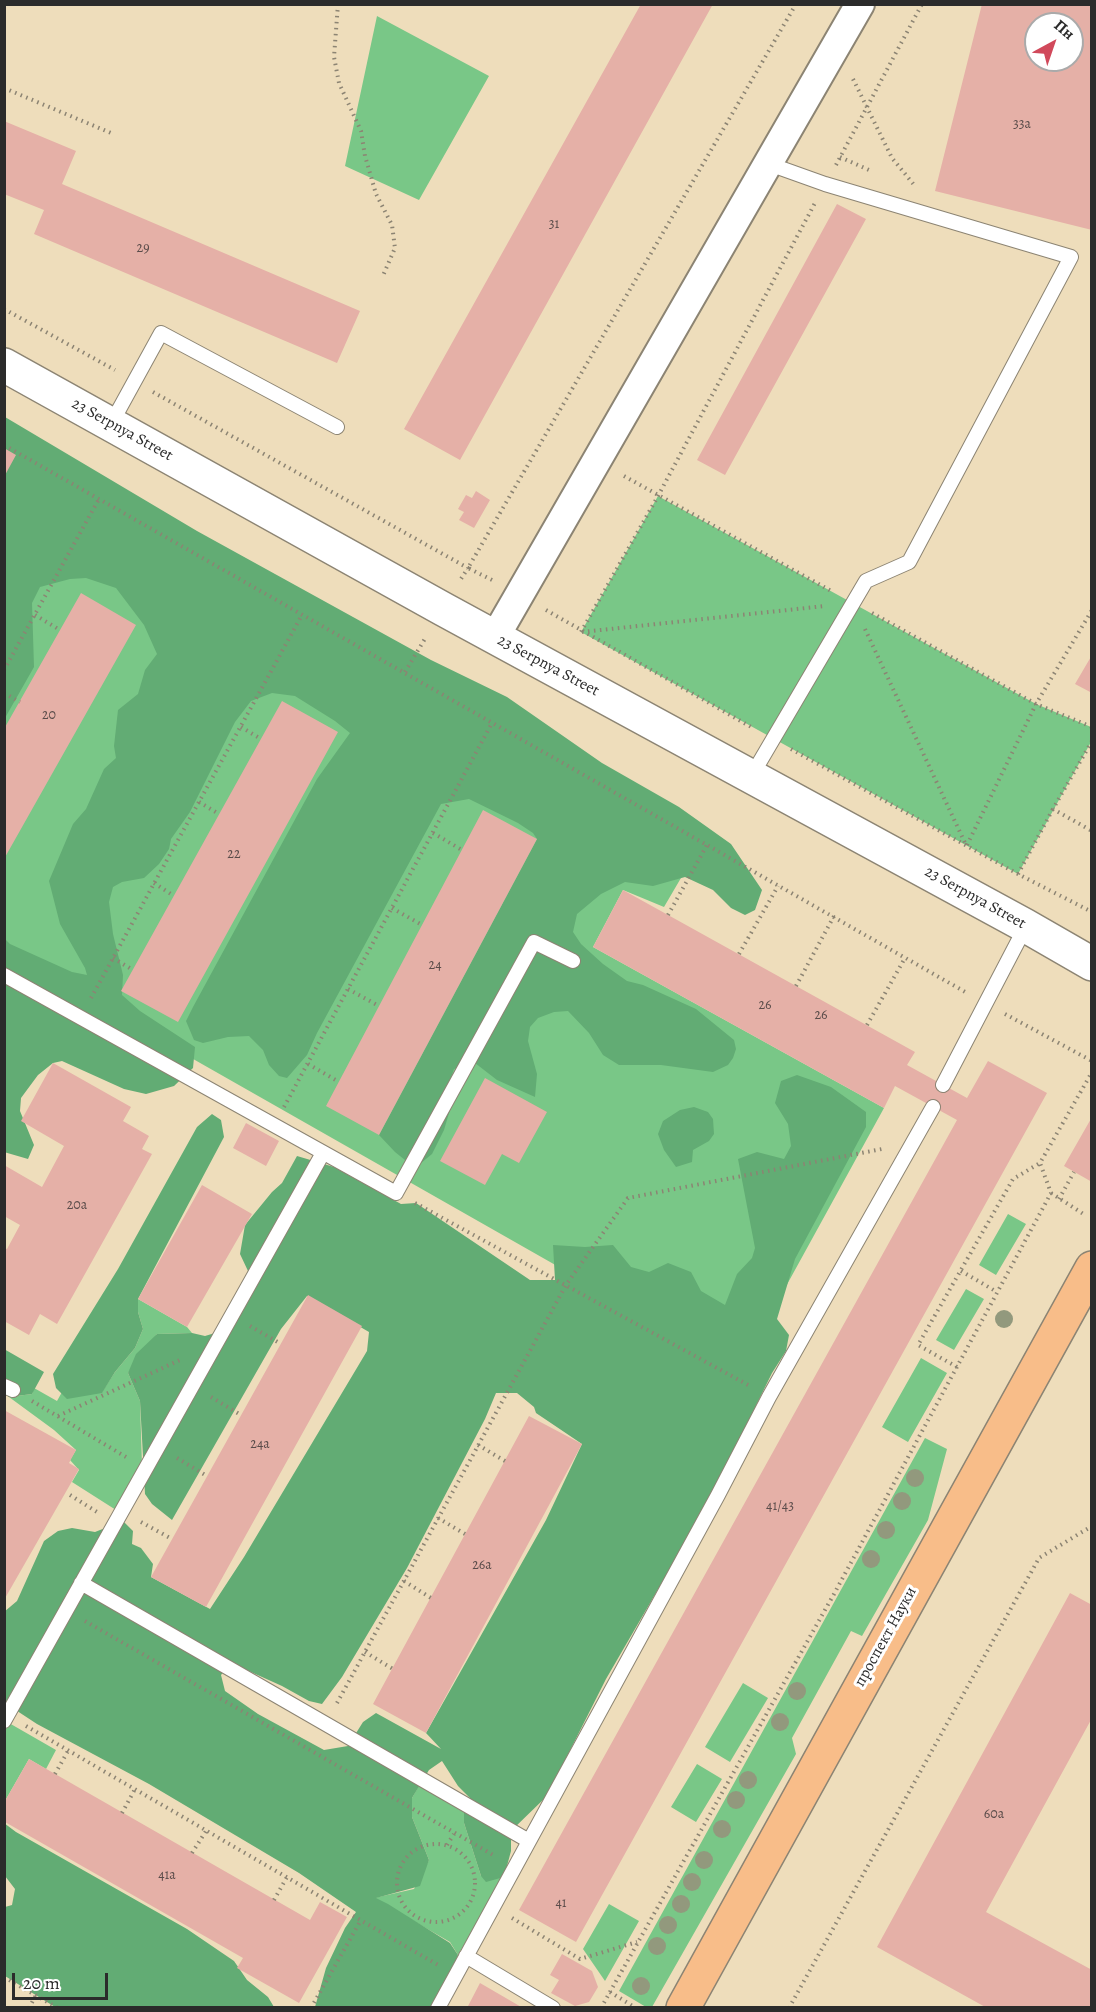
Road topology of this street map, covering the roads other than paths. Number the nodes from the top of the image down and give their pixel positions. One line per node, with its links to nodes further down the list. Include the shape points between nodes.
1 (860, 4): 2 (street)
2 (769, 164): 6 (street); 7 (lane, via 1071,257 909,562 866,581)
3 (4, 365): 4 (street, 23 Serpnya Street)
4 (111, 424): 5 (lane, via 161,333); 6 (street, 23 Serpnya Street)
5 (337, 427)
6 (495, 638): 7 (street, 23 Serpnya Street)
7 (752, 775): 8 (street, 23 Serpnya Street)
8 (1026, 926): 10 (street, 23 Serpnya Street); 12 (lane)
9 (573, 961): 14 (lane, via 534,942 396,1192)
10 (1092, 964)
11 (4, 975): 14 (lane)
12 (943, 1084)
13 (933, 1107): 18 (lane)
14 (323, 1153): 16 (lane)
15 (1092, 1268): 22 (main road, проспект Науки)
16 (81, 1582): 17 (lane); 18 (lane)
17 (6, 1718)
18 (529, 1841): 19 (lane)
19 (466, 1956): 20 (lane); 21 (lane)
20 (438, 2007)
21 (553, 2007)
22 (683, 2007)

